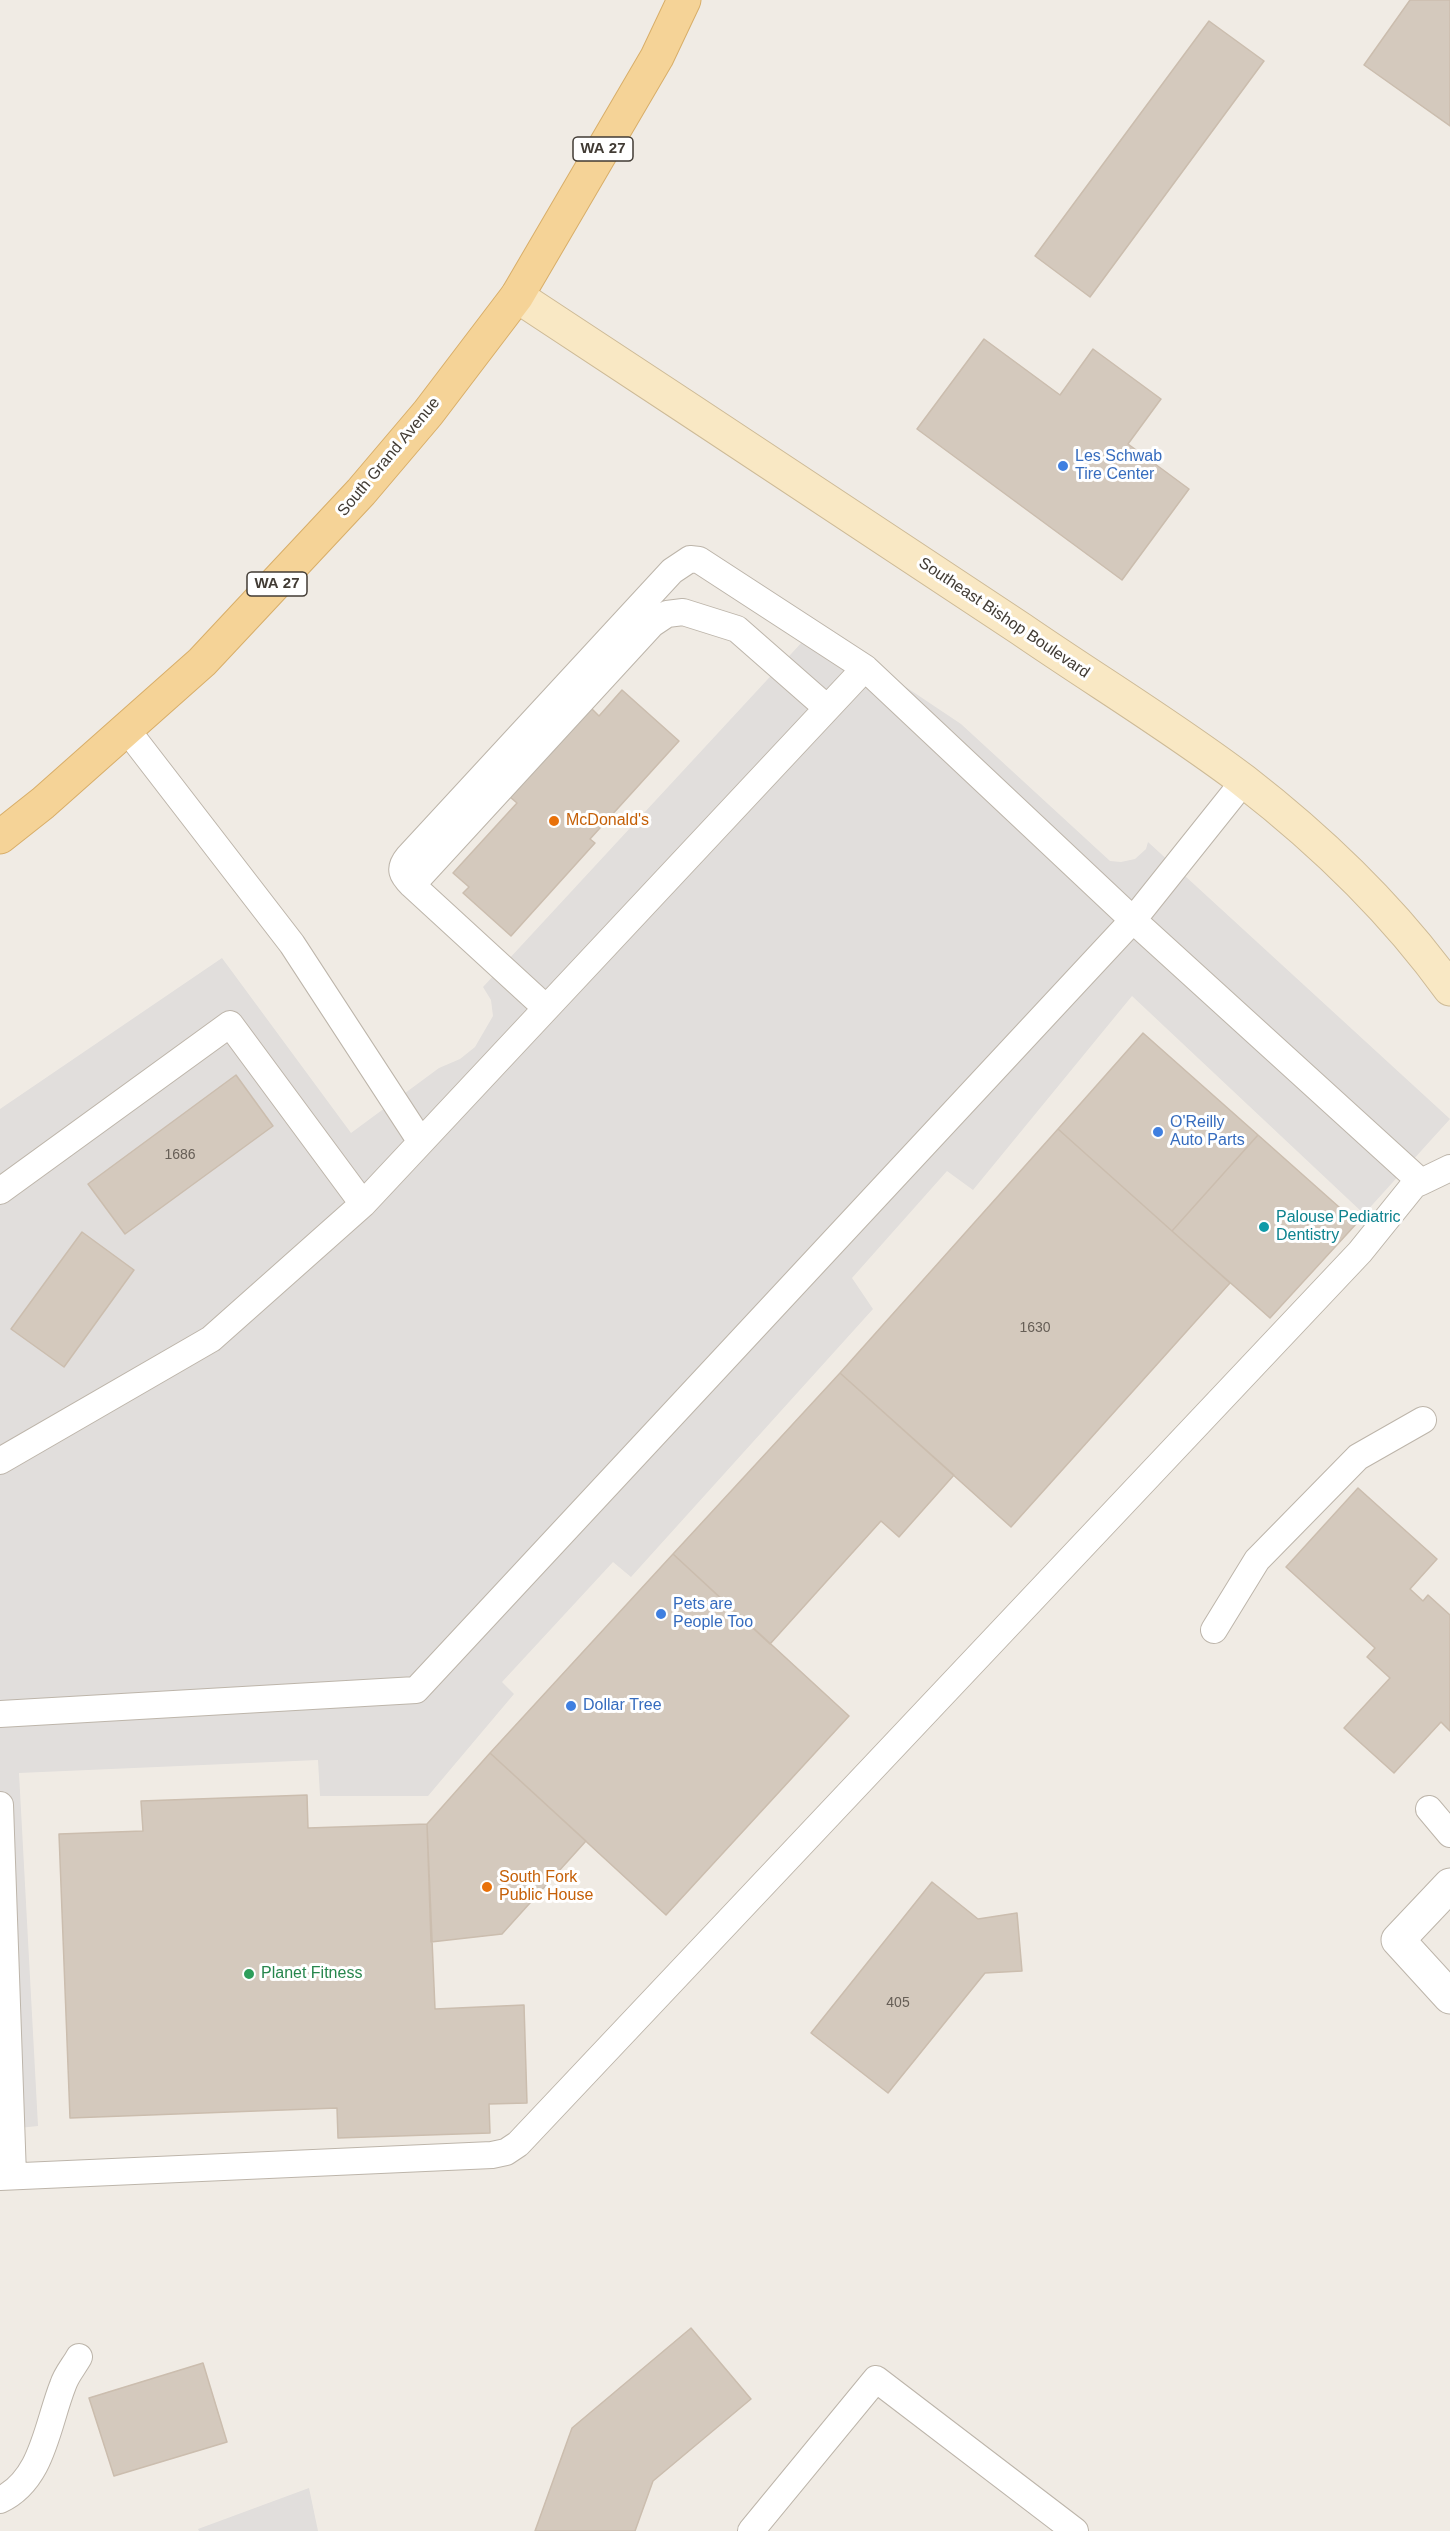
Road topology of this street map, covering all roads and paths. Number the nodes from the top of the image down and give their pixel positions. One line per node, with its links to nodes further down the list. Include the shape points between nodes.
1 (684, 0): 2 (main road, South Grand Avenue / WA 27, via 657,57)
2 (517, 296): 5 (main road, South Grand Avenue / WA 27, via 428,413 361,492 202,662); 6 (street, Southeast Bishop Boulevard, via 814,490)
3 (865, 668): 4 (lane); 8 (lane, via 699,560 680,563 408,857 401,869); 9 (lane)
4 (827, 708): 8 (lane, via 737,629 683,612 667,614 652,624); 11 (lane)
5 (127, 730): 7 (main road, South Grand Avenue / WA 27); 12 (lane, via 292,944)
6 (1244, 781): 9 (lane); 10 (street, Southeast Bishop Boulevard, via 1366,891)
7 (0, 837)
8 (412, 885): 11 (lane)
9 (1133, 920): 14 (lane); 20 (lane, via 416,1690)
10 (1450, 989)
11 (546, 1008): 12 (lane)
12 (421, 1142): 16 (lane)
13 (1450, 1168): 14 (lane)
14 (1421, 1182): 26 (lane, via 1414,1185 1352,1260 518,2144 492,2155)
15 (0, 1191): 16 (lane, via 230,1024)
16 (363, 1204): 18 (lane, via 211,1339)
17 (1423, 1420): 19 (lane, via 1358,1457 1257,1560)
18 (0, 1461)
19 (1214, 1630)
20 (0, 1713)
21 (0, 1805): 26 (lane)
22 (1429, 1809): 23 (lane)
23 (1450, 1834)
24 (1450, 1885): 25 (street, via 1398,1940)
25 (1450, 1997)
26 (6, 2176)
27 (80, 2357): 28 (lane, via 63,2382 38,2463 12,2494)
28 (0, 2500)
29 (751, 2531): 30 (lane, via 876,2379)
30 (1075, 2531)

